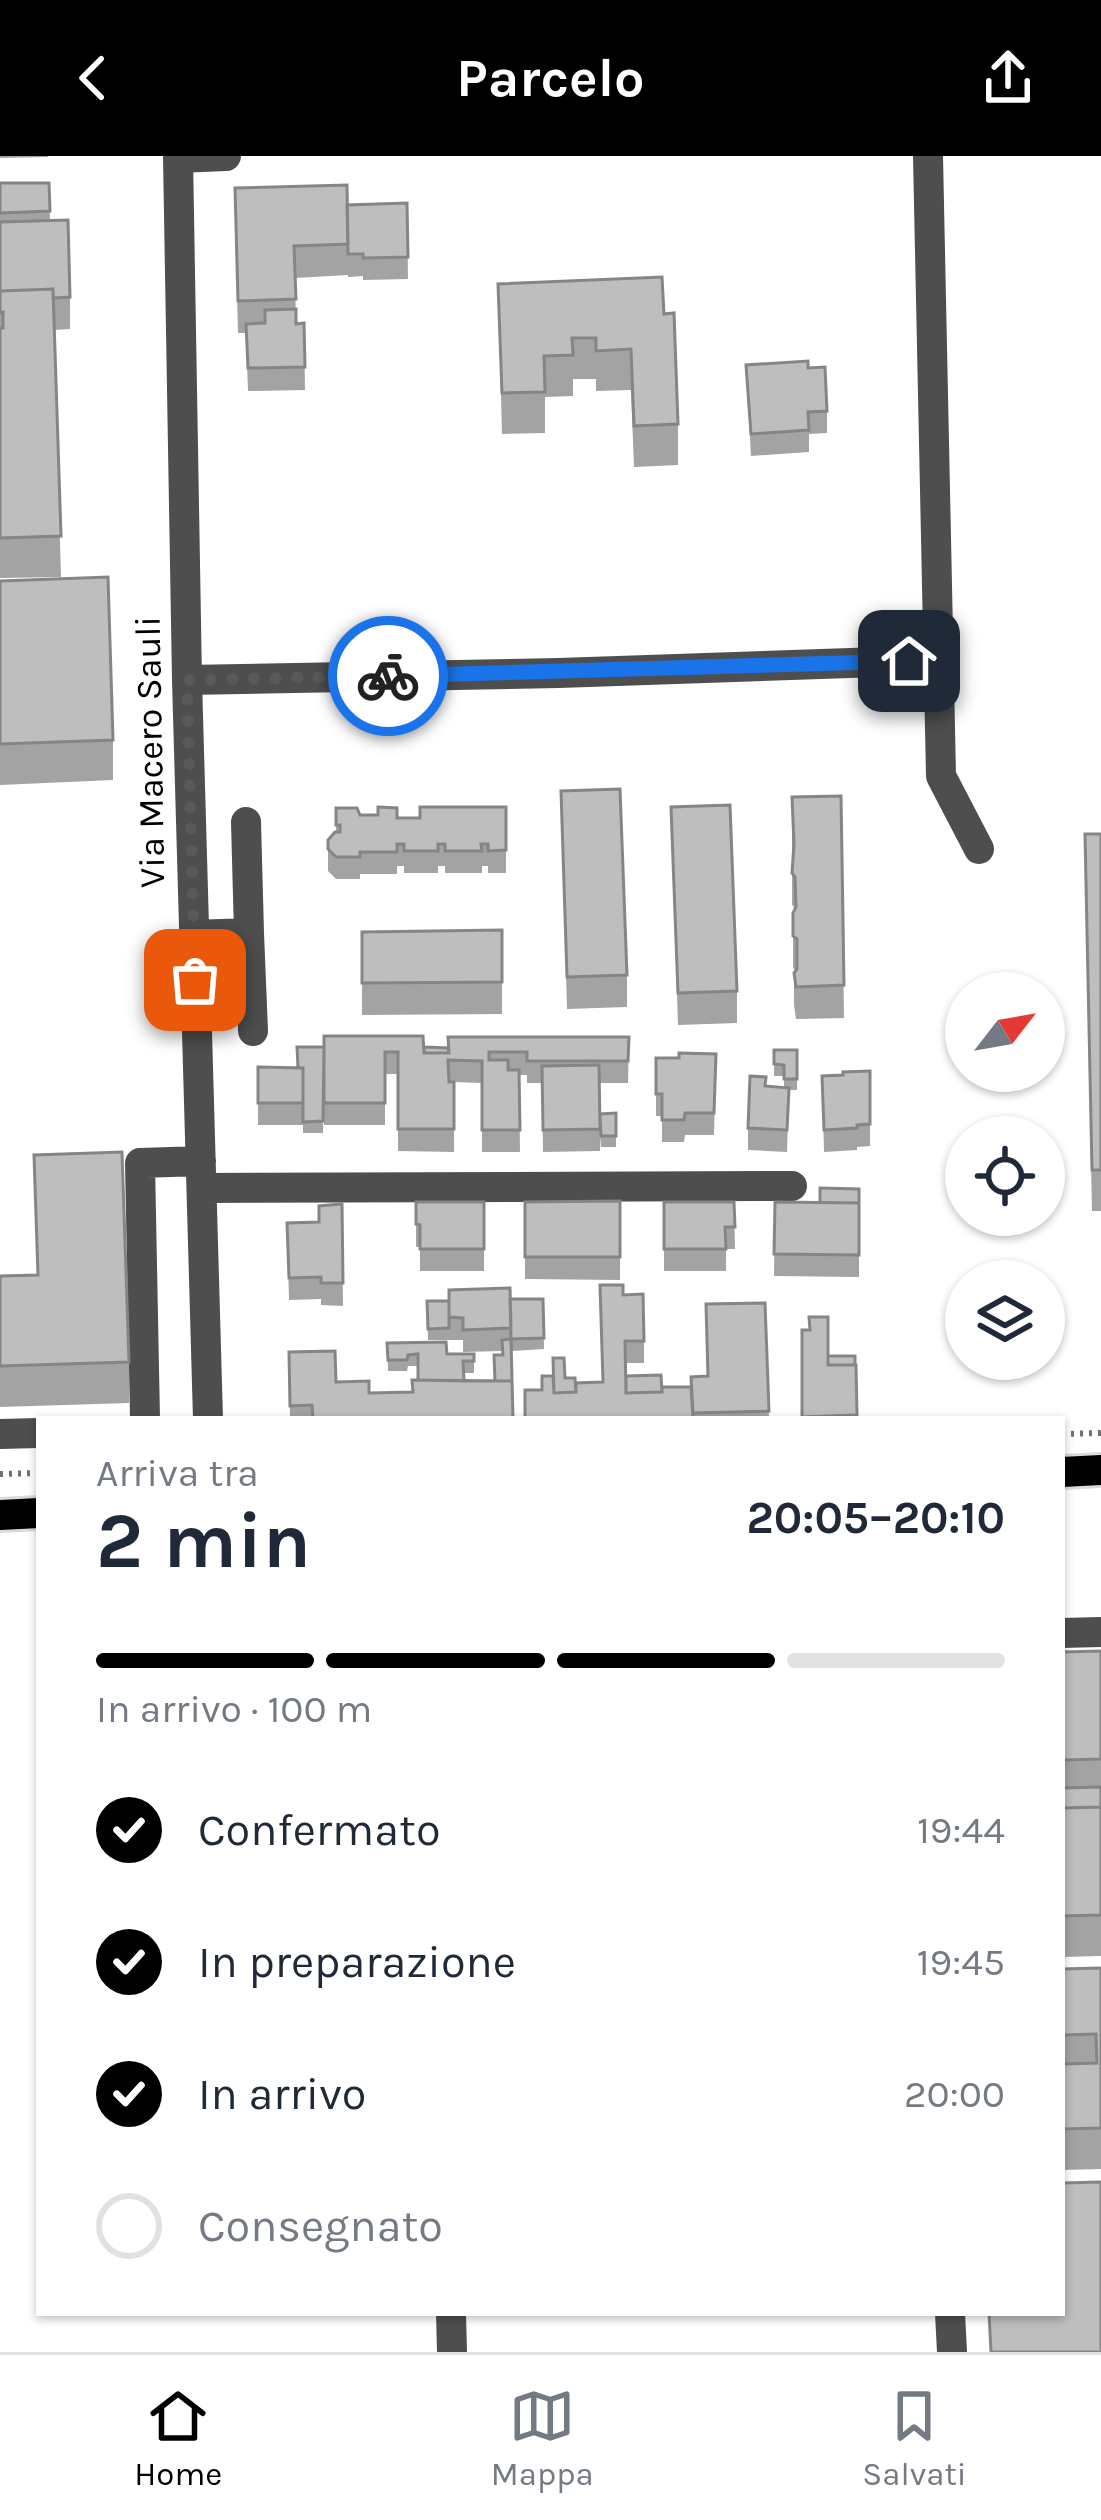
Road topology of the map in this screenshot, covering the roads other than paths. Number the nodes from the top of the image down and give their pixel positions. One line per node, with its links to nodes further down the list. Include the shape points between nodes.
1 (226, 156): 3 (street)
2 (928, 156): 4 (street)
3 (178, 157): 5 (street, Via Macero Sauli)
4 (938, 660): 5 (street); 7 (street, via 941,776)
5 (187, 680): 9 (street, Via Macero Sauli)
6 (246, 822): 8 (street)
7 (979, 848)
8 (249, 933): 9 (street); 10 (street)
9 (193, 935): 11 (street, Via Macero Sauli)
10 (254, 1031)
11 (201, 1174): 12 (street); 13 (street, via 140,1163); 14 (street, Via Macero Sauli)
12 (791, 1186)
13 (145, 1416)
14 (208, 1416)
15 (36, 1433): 16 (street)
16 (0, 1434)
17 (1101, 1470): 18 (main road)
18 (1065, 1472)
19 (36, 1514): 20 (main road)
20 (0, 1515)
21 (1101, 1632): 22 (street)
22 (1065, 1633)
23 (451, 2316): 25 (street)
24 (950, 2316): 26 (street)
25 (452, 2352)
26 (952, 2352)

